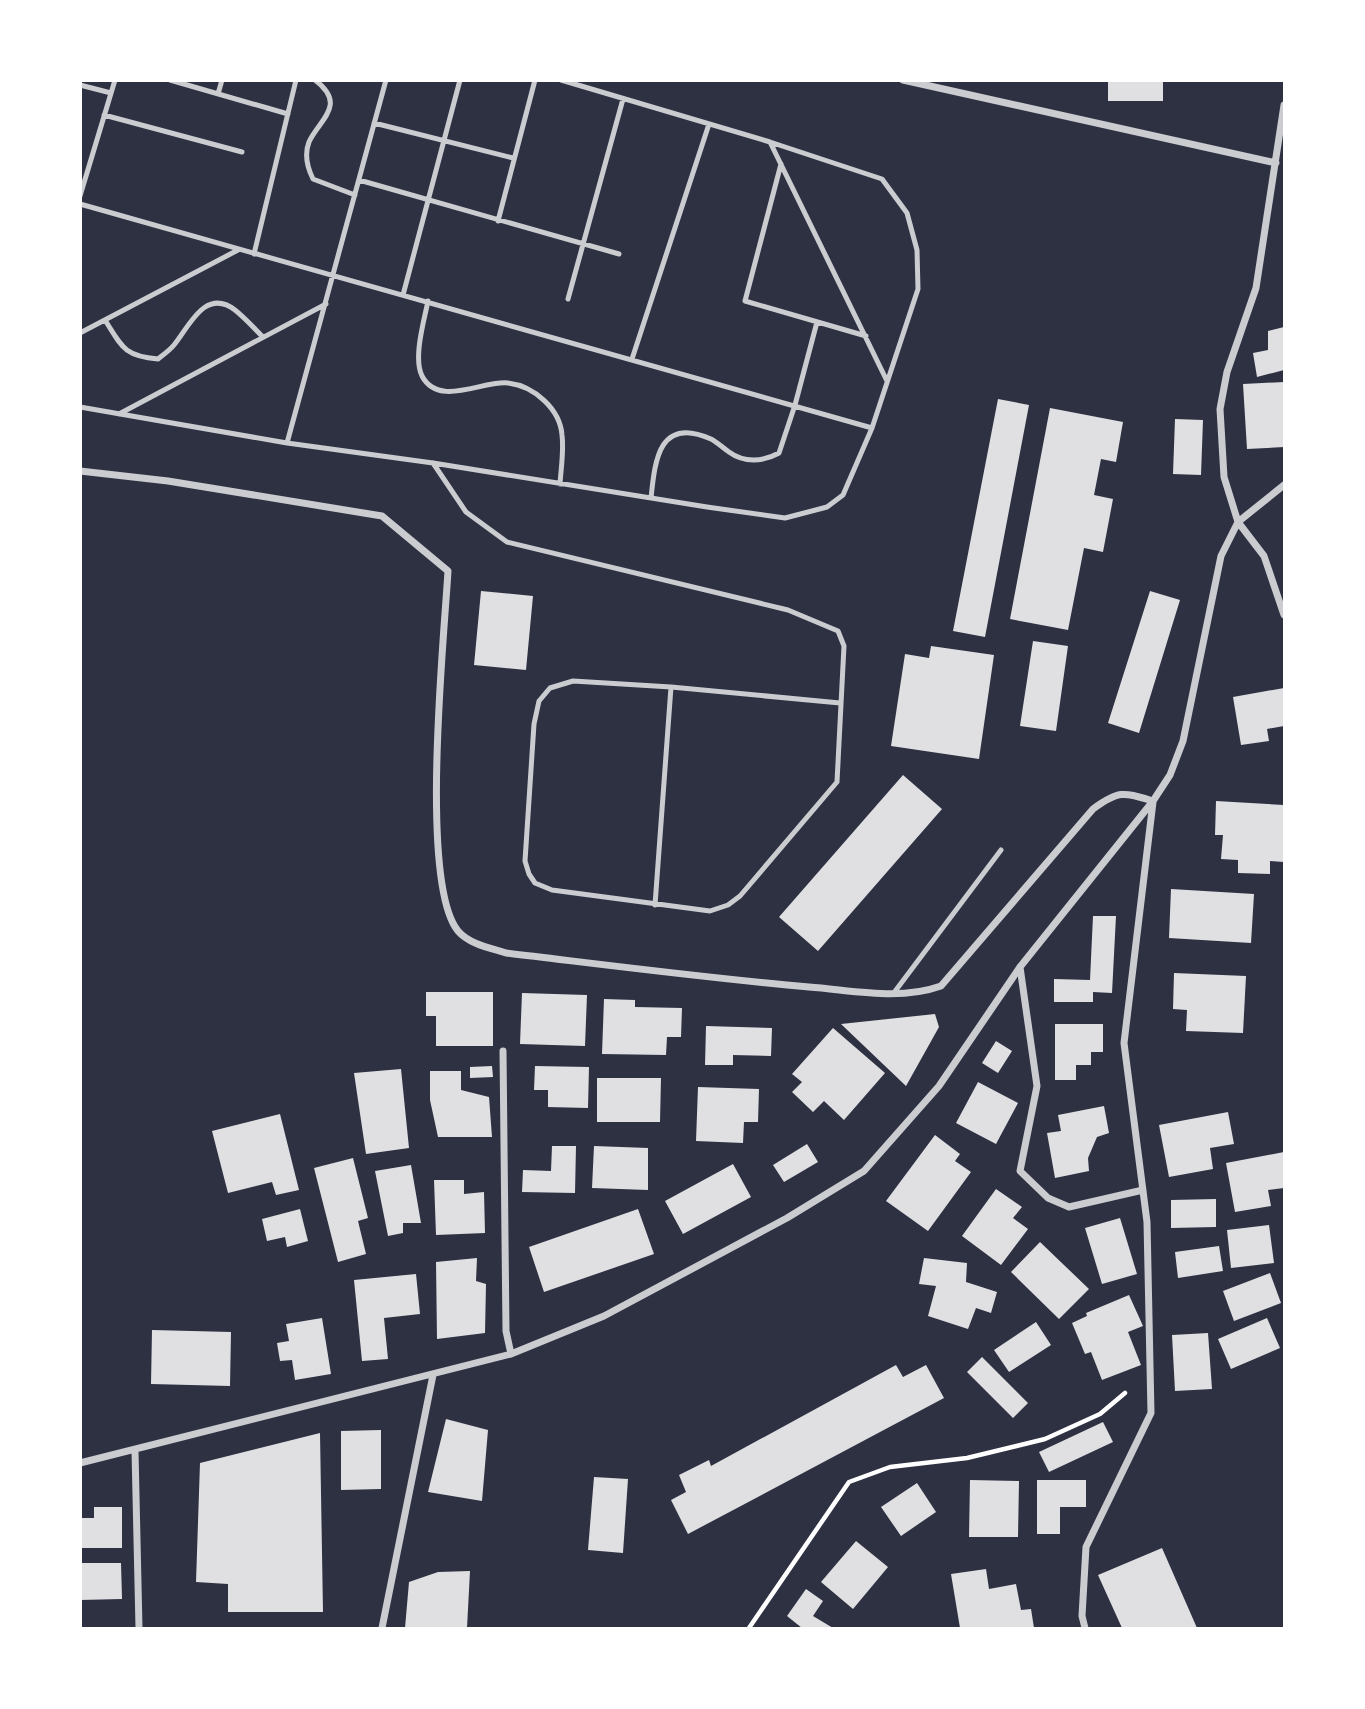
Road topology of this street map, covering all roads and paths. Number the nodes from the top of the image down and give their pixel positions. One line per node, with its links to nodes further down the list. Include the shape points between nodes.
1 (115, 80): 12 (lane)
2 (170, 80): 13 (lane)
3 (222, 80): 13 (lane)
4 (296, 80): 16 (lane)
5 (315, 80): 27 (lane, via 330,102 327,117 309,142 306,165 313,179)
6 (386, 80): 18 (lane)
7 (460, 80): 20 (lane)
8 (535, 80): 23 (lane)
9 (561, 80): 14 (lane)
10 (903, 80): 24 (street)
11 (80, 85): 12 (lane)
12 (111, 93): 17 (lane)
13 (218, 94): 16 (lane)
14 (623, 99): 19 (lane); 32 (lane)
15 (1284, 105): 24 (street)
16 (288, 114): 34 (lane)
17 (104, 115): 22 (lane); 28 (lane)
18 (374, 123): 20 (lane); 26 (lane)
19 (709, 124): 21 (lane); 46 (lane)
20 (445, 140): 23 (lane); 29 (lane)
21 (770, 142): 25 (lane); 47 (lane, via 882,179 908,213 917,250 918,289)
22 (242, 152)
23 (513, 158): 31 (lane)
24 (1276, 163): 58 (street, via 1256,288 1227,372 1220,409 1224,477)
25 (781, 164): 42 (lane, via 745,301); 44 (lane)
26 (359, 180): 27 (lane); 29 (lane)
27 (355, 195): 36 (lane)
28 (80, 196)
29 (428, 201): 31 (lane); 37 (lane)
30 (80, 204): 33 (lane)
31 (498, 221): 32 (lane)
32 (583, 245): 35 (lane); 38 (lane)
33 (238, 250): 34 (lane); 41 (lane)
34 (254, 254): 36 (lane)
35 (619, 254)
36 (334, 275): 37 (lane); 40 (lane)
37 (403, 295): 39 (lane)
38 (568, 299)
39 (429, 301): 46 (lane); 55 (lane, via 421,337 422,375 431,386 451,391 507,382 548,402 562,435)
40 (326, 303): 45 (lane); 52 (lane)
41 (105, 320): 43 (lane); 45 (lane, via 124,350 143,358 158,359 174,346 203,307 218,303 234,308)
42 (817, 322): 44 (lane); 48 (lane)
43 (80, 333)
44 (866, 336): 47 (lane)
45 (263, 337): 50 (lane)
46 (632, 359): 48 (lane)
47 (888, 382): 51 (lane)
48 (795, 405): 51 (lane); 57 (lane, via 779,453 766,461 743,459 712,439 682,433 672,436 655,459)
49 (80, 407): 50 (lane)
50 (119, 414): 52 (lane)
51 (872, 428): 57 (lane, via 843,495 827,507 785,518)
52 (287, 443): 53 (lane)
53 (433, 463): 55 (lane); 61 (lane, via 466,512 507,542 788,610 838,631 844,646)
54 (80, 471): 66 (street, via 382,516 448,571 435,792 439,862 446,903 458,931 480,946 732,980)
55 (560, 484): 57 (lane)
56 (1284, 485): 58 (street)
57 (651, 498)
58 (1238, 522): 59 (street, via 1264,556); 62 (street, via 1222,556 1183,741 1170,775)
59 (1284, 615)
60 (671, 687): 61 (lane); 64 (lane); 64 (lane, via 573,681 550,688 540,701 534,724 524,861 528,874 535,883 552,890)
61 (840, 703): 64 (lane, via 837,782 740,896 710,911)
62 (1153, 801): 65 (street); 66 (street, via 1111,795 1093,809 941,986); 68 (street, via 1124,1043)
63 (1001, 850): 66 (lane)
64 (655, 905)
65 (1020, 967): 68 (street, via 1037,1086 1020,1171 1048,1198 1069,1208); 69 (street, via 939,1086 864,1171 787,1218 604,1316)
66 (892, 994)
67 (503, 1051): 69 (street, via 506,1331)
68 (1143, 1191): 70 (street)
69 (511, 1354): 71 (street)
70 (1150, 1373): 76 (path, via 1100,1414 1045,1439 967,1458 890,1467 849,1482); 77 (street, via 1151,1413 1086,1547)
71 (433, 1375): 72 (street); 75 (street)
72 (135, 1451): 73 (street); 74 (street)
73 (80, 1463)
74 (139, 1629)
75 (382, 1629)
76 (749, 1629)
77 (1084, 1629)

